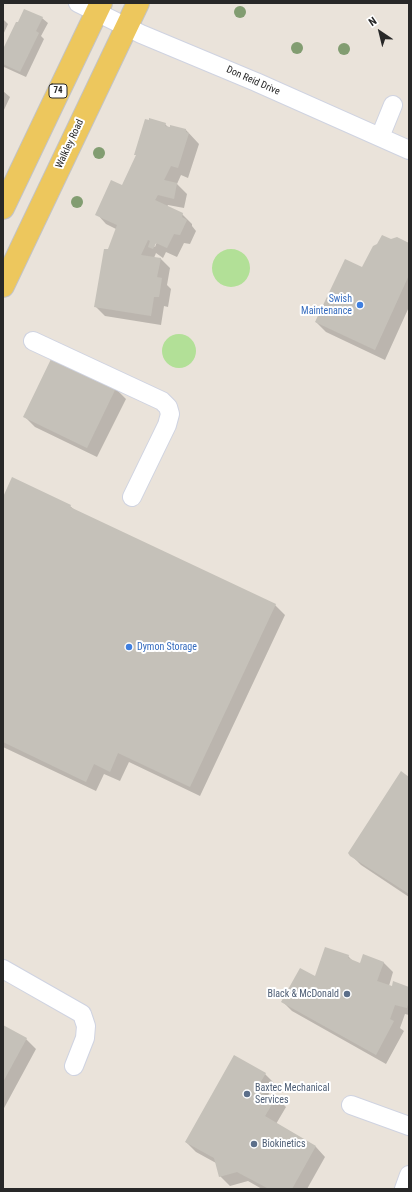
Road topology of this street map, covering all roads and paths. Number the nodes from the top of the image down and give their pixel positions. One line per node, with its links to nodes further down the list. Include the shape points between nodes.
1 (138, 3): 3 (main road, Walkley Road)
2 (92, 6): 3 (street, Don Reid Drive); 7 (main road, 74)
3 (126, 27): 5 (street, Don Reid Drive); 8 (main road, Walkley Road)
4 (393, 105): 5 (street)
5 (380, 138): 6 (street, Don Reid Drive)
6 (409, 150)
7 (3, 208)
8 (3, 286)
9 (33, 341): 10 (street, via 162,401 168,407 170,414 167,425)
10 (132, 497)
11 (3, 969): 12 (street, via 82,1014 86,1026 85,1038)
12 (74, 1066)
13 (350, 1105): 14 (street)
14 (409, 1126)
15 (409, 1175): 16 (street)
16 (404, 1189)

